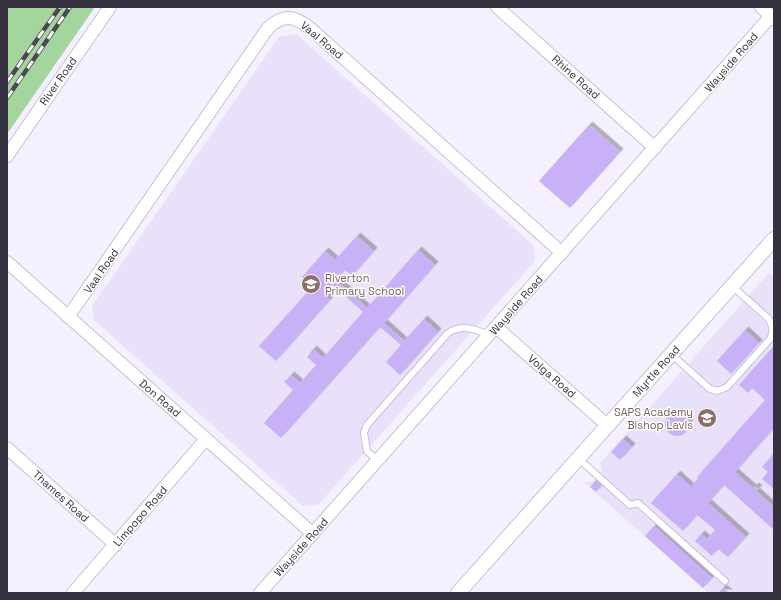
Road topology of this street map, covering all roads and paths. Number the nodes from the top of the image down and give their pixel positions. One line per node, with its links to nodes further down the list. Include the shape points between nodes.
1 (110, 7): 6 (street, River Road)
2 (497, 7): 5 (street, Rhine Road)
3 (761, 7): 4 (street)
4 (773, 18): 5 (street, Wayside Road)
5 (655, 148): 8 (street, Wayside Road)
6 (7, 156)
7 (774, 239): 10 (street, Myrtle Road)
8 (562, 253): 11 (street, Vaal Road, via 311,29 294,18 284,18 268,28); 12 (street, Wayside Road)
9 (7, 262): 11 (street, Don Road)
10 (732, 286): 13 (street, Myrtle Road); 13 (lane, via 768,318 773,327 770,339 737,376 724,389 713,390)
11 (68, 318): 15 (street, Don Road)
12 (493, 331): 14 (street, Volga Road); 18 (street, Wayside Road); 18 (lane, via 467,327 448,333 367,424 364,433 367,451)
13 (671, 354): 14 (street, Myrtle Road)
14 (607, 425): 17 (street, Myrtle Road)
15 (206, 439): 19 (street, Don Road); 20 (street, Limpopo Road)
16 (7, 448): 20 (street, Thames Road)
17 (578, 458): 21 (lane, via 630,505 638,503); 24 (street, Myrtle Road)
18 (378, 461): 19 (street, Wayside Road)
19 (313, 534): 23 (street, Wayside Road)
20 (116, 545): 22 (street, Limpopo Road)
21 (725, 581)
22 (73, 593)
23 (260, 593)
24 (458, 593)

